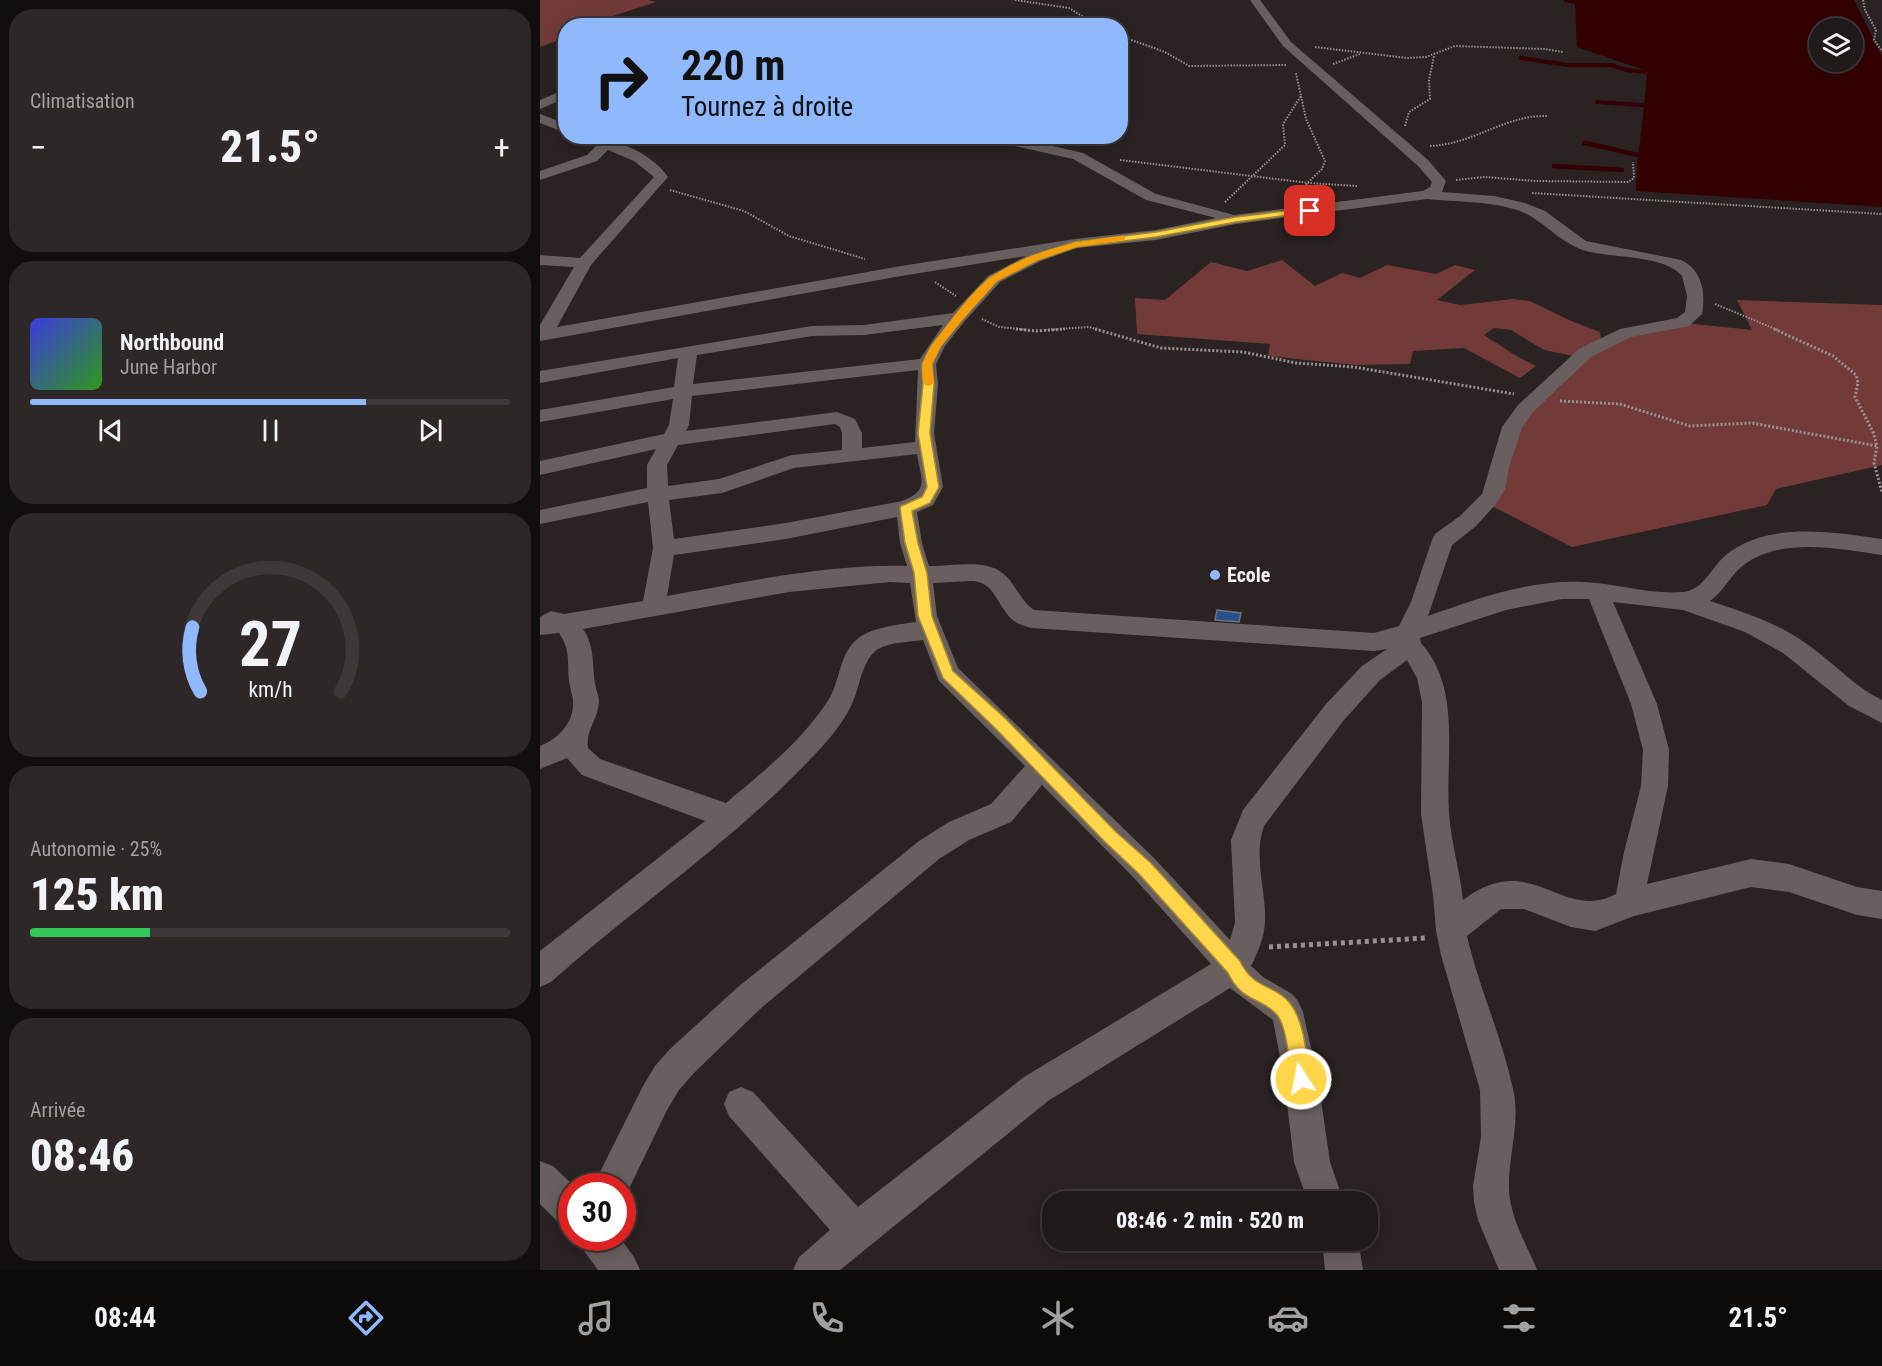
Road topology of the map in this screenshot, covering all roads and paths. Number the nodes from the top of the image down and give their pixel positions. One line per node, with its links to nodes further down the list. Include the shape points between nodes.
1 (1015, 0): 4 (path, via 1069,8)
2 (1255, 0): 9 (street, via 1287,44)
3 (1863, 0): 6 (path, via 1876,30 1874,40)
4 (1085, 18)
5 (1128, 39): 9 (path, via 1195,67)
6 (1882, 51)
7 (1360, 53): 9 (path, via 1339,64)
8 (1434, 56): 16 (path, via 1428,84 1430,99 1409,112 1404,130)
9 (1314, 66): 16 (street, via 1365,114)
10 (1301, 96): 22 (path, via 1306,119 1325,161)
11 (558, 97): 12 (street)
12 (540, 105)
13 (1547, 116): 16 (path, via 1520,118 1452,146)
14 (540, 118): 15 (street)
15 (558, 126)
16 (1406, 143): 25 (street, via 1439,181)
17 (606, 144): 21 (street, via 592,158); 24 (street, via 659,172 661,177)
18 (1024, 144): 19 (street)
19 (1078, 156): 22 (path); 29 (street, via 1151,197)
20 (1633, 162): 25 (path, via 1634,178 1628,182 1536,182 1484,177 1447,182 1447,188)
21 (540, 176)
22 (1309, 183): 23 (path); 27 (path)
23 (1365, 185)
24 (655, 186): 32 (street); 33 (path, via 744,211 789,236)
25 (1433, 191): 29 (street); 42 (street, via 1522,207 1587,247 1672,261 1688,272 1696,297 1690,318 1615,337 1577,359)
26 (1529, 192): 28 (path)
27 (1291, 199)
28 (1882, 214)
29 (1236, 219): 30 (street, via 1156,235)
30 (1075, 244): 33 (street); 35 (street, via 1005,272)
31 (540, 260): 32 (street)
32 (584, 263): 36 (street)
33 (901, 271): 35 (path, via 941,285); 37 (street)
34 (1712, 296): 45 (path, via 1715,305 1830,354 1847,366 1859,381 1855,398)
35 (963, 312): 38 (street, via 864,330 812,331); 39 (street); 42 (path, via 999,327 1036,331 1089,327 1161,348 1243,352)
36 (547, 316): 37 (street)
37 (540, 335)
38 (687, 351): 40 (street); 41 (street)
39 (927, 364): 41 (street); 46 (street)
40 (540, 377)
41 (683, 391): 43 (street); 44 (street, via 679,425)
42 (1538, 397): 45 (path, via 1620,404 1690,426 1752,423); 63 (street, via 1515,422 1489,499 1443,540)
43 (540, 416)
44 (672, 439): 47 (street, via 837,418 848,423 852,433); 48 (street); 50 (street, via 657,465)
45 (1877, 446): 49 (path, via 1874,464)
46 (925, 447): 47 (street); 51 (street, via 933,487 926,500)
47 (852, 456): 50 (street, via 792,462 722,486)
48 (540, 468)
49 (1882, 492)
50 (658, 493): 52 (street); 54 (street)
51 (906, 508): 54 (street, via 786,531); 55 (street)
52 (540, 517)
53 (1882, 547): 57 (street, via 1802,540 1754,550 1738,557 1706,592)
54 (664, 548): 58 (street)
55 (920, 573): 58 (street, via 806,580); 62 (street); 63 (street, via 988,574 1019,614 1032,619 1353,642)
56 (1597, 591): 57 (street); 63 (street, via 1528,597 1470,611); 69 (street, via 1656,743 1655,785)
57 (1684, 601): 64 (street, via 1776,636 1866,705)
58 (653, 608): 60 (street)
59 (540, 618): 60 (street)
60 (565, 623): 61 (street); 65 (street, via 580,644 586,702)
61 (540, 626)
62 (929, 630): 67 (street, via 948,674); 68 (street, via 882,638 864,647 829,721 774,779)
63 (1409, 640): 71 (street, via 1427,668 1435,702 1435,814); 72 (street, via 1357,689 1299,756 1253,819 1245,840 1250,922)
64 (1882, 712)
65 (574, 736): 66 (street, via 555,752); 68 (street, via 574,750 591,766)
66 (540, 758)
67 (1042, 766): 72 (street); 75 (street, via 1001,813 959,831 929,850 749,998 682,1061 655,1098)
68 (729, 817): 73 (street)
69 (1629, 903): 70 (street, via 1751,873 1789,878 1857,901); 71 (street, via 1592,917 1535,899 1500,896 1480,906)
70 (1882, 905)
71 (1451, 931): 72 (path, via 1424,939 1289,948); 85 (street, via 1497,1090 1498,1137 1491,1202)
72 (1239, 957): 77 (street, via 1239,979 1282,1007 1290,1019 1312,1162); 79 (street, via 1189,997 1036,1089)
73 (540, 971)
74 (741, 1104): 79 (street)
75 (618, 1173)
76 (540, 1179): 78 (street)
77 (1322, 1191)
78 (558, 1196)
79 (856, 1232): 83 (street)
80 (607, 1251): 82 (street)
81 (1341, 1251): 84 (street)
82 (621, 1270)
83 (812, 1270)
84 (1344, 1270)
85 (1518, 1270)

